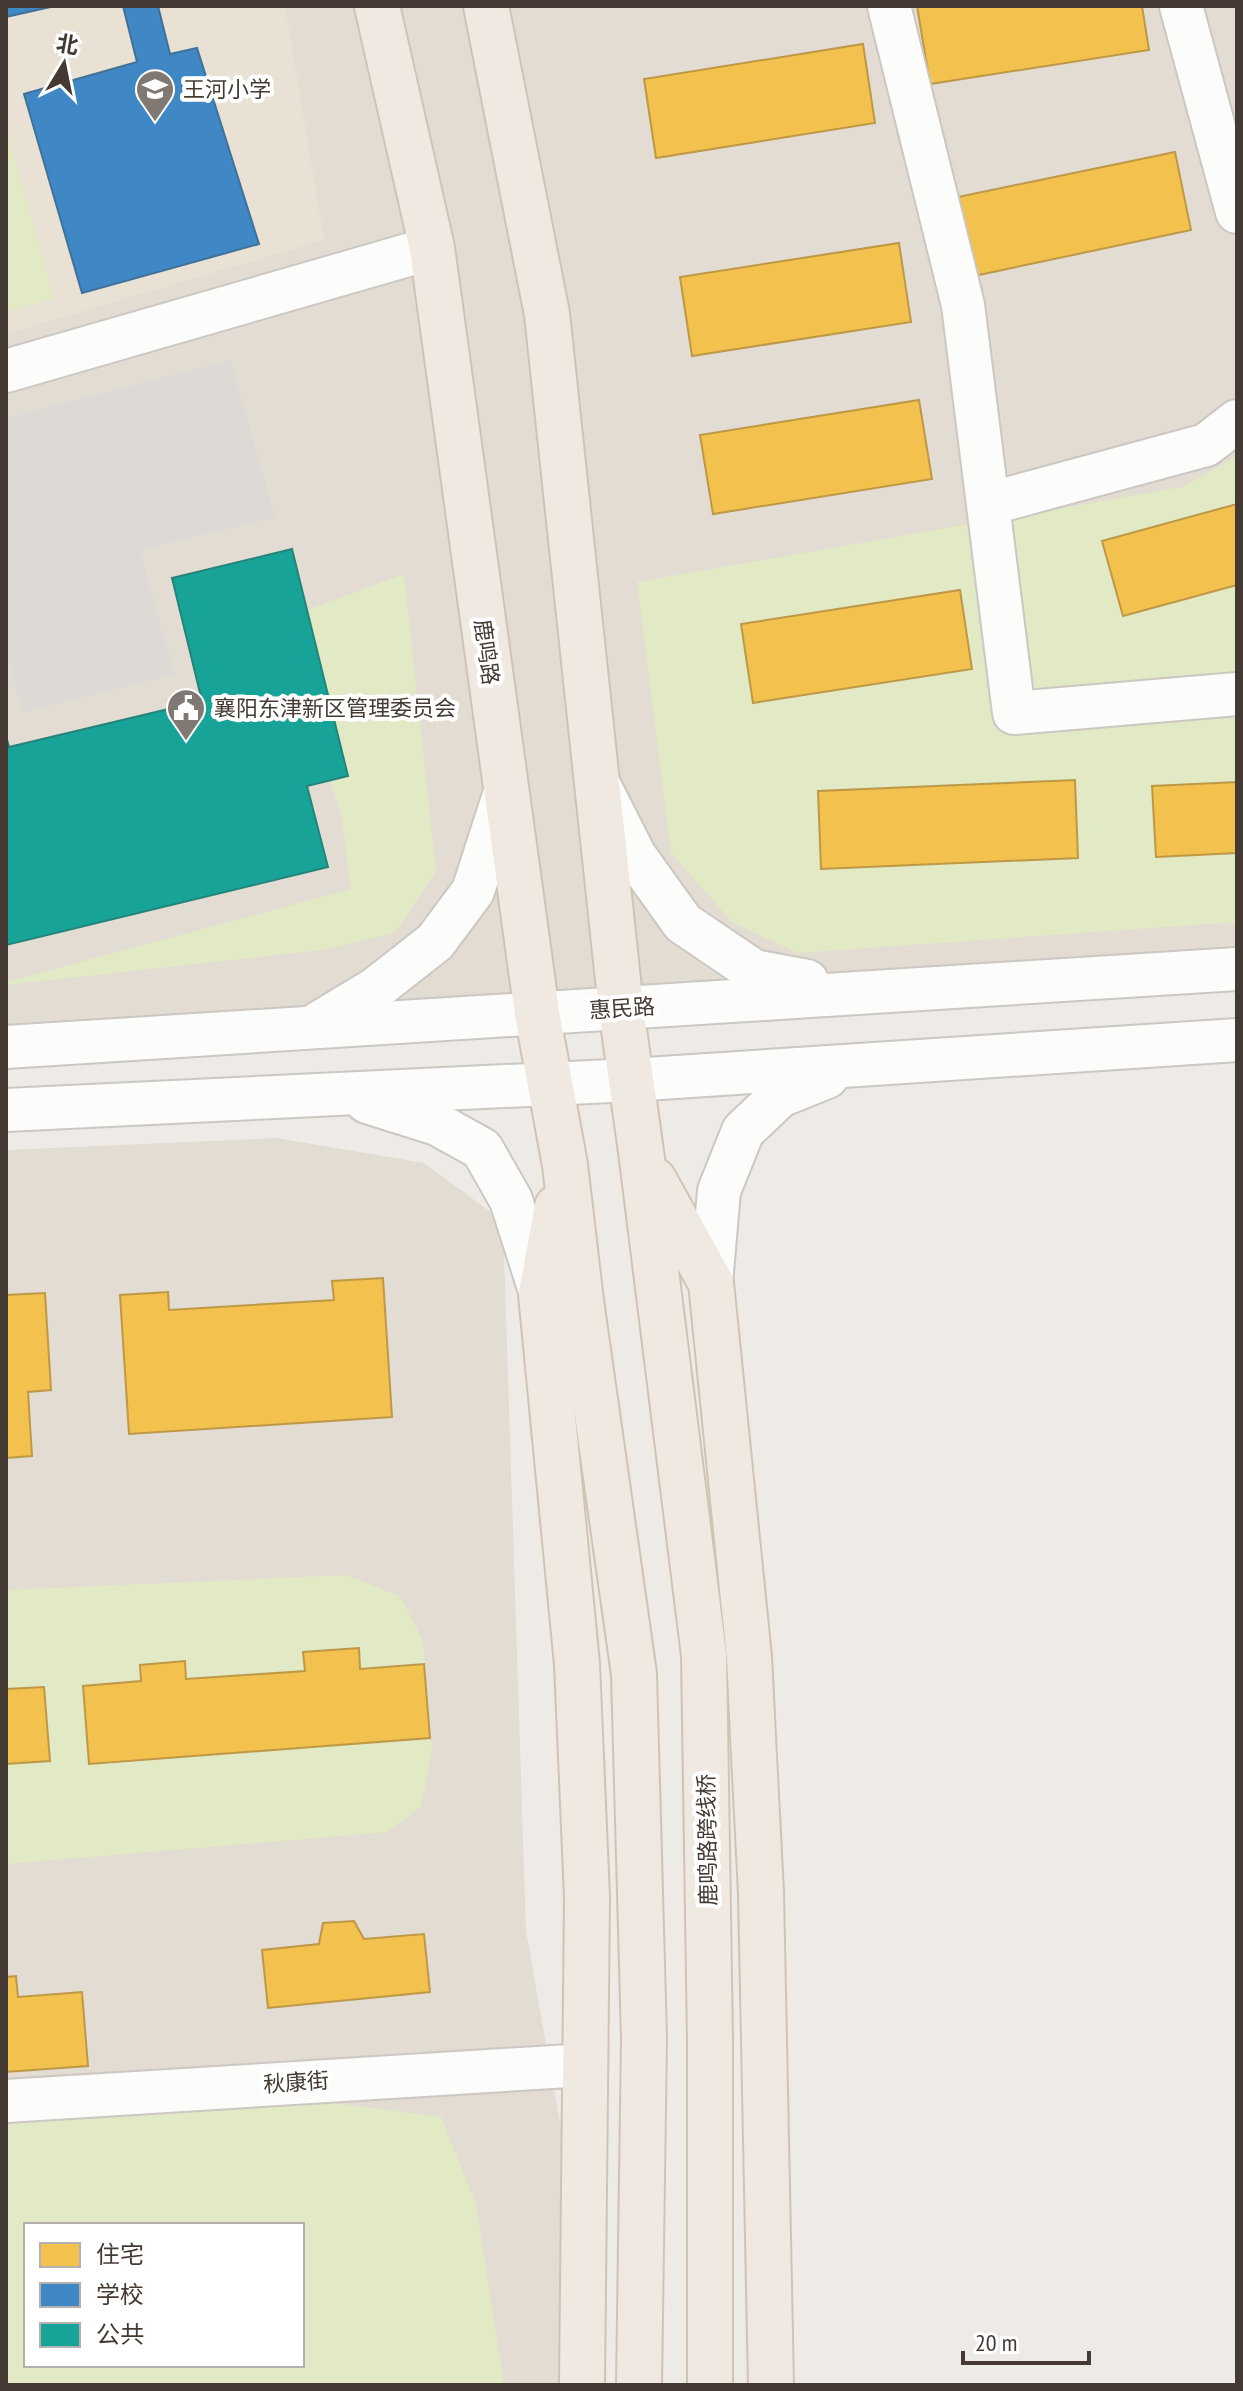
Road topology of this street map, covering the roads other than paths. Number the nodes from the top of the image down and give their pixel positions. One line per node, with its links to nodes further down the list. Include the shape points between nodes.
1 (377, 6): 6 (main road, 鹿鸣路)
2 (486, 6): 11 (main road, via 547,314)
3 (889, 6): 9 (street, via 963,305)
4 (1181, 6): 5 (street)
5 (1237, 212)
6 (432, 248): 7 (street); 12 (main road, 鹿鸣路)
7 (6, 371)
8 (1237, 421): 9 (street, via 1206,445)
9 (988, 504): 10 (street, via 1014,713)
10 (1237, 694)
11 (597, 781): 14 (street, via 635,856 683,923 754,971); 15 (main road)
12 (506, 789): 16 (main road, 鹿鸣路); 17 (street, via 473,891 435,942 375,989)
13 (1237, 969): 14 (street, 惠民路)
14 (863, 992): 15 (street, 惠民路)
15 (621, 1008): 16 (street, 惠民路); 21 (main road)
16 (537, 1013): 17 (street, 惠民路); 22 (main road, 鹿鸣路)
17 (310, 1028): 19 (street, 惠民路)
18 (1237, 1040): 20 (street)
19 (6, 1047)
20 (856, 1065): 21 (street); 26 (street, via 780,1096 743,1131 719,1191)
21 (631, 1080): 22 (street); 25 (main road)
22 (550, 1082): 23 (street); 27 (main road, 鹿鸣路, via 565,1165)
23 (339, 1093): 24 (street); 27 (street, via 437,1124 482,1149)
24 (6, 1110)
25 (642, 1159): 26 (main road); 32 (main road, 鹿鸣路跨线桥, via 704,1655)
26 (711, 1283): 33 (main road, via 749,1657 761,1893)
27 (561, 1298): 28 (main road, via 587,1897); 31 (main road, via 634,1674 644,2039)
28 (585, 2065): 29 (street, 秋康街); 30 (main road)
29 (6, 2101)
30 (582, 2385)
31 (639, 2385)
32 (710, 2385)
33 (771, 2385)

